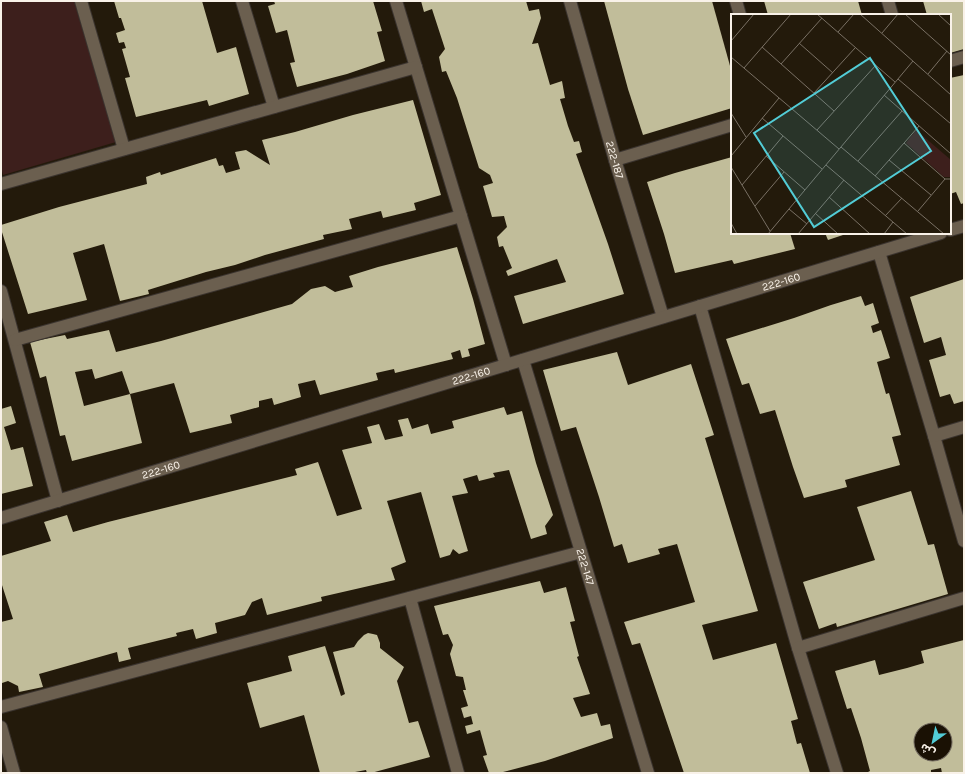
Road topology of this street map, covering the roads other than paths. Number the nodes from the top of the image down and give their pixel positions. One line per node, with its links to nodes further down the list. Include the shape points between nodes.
1 (81, 1): 14 (street)
2 (242, 1): 12 (street)
3 (396, 1): 11 (street)
4 (570, 1): 15 (street, 222-187)
5 (736, 1): 7 (street)
6 (888, 1): 8 (street)
7 (740, 14)
8 (892, 14)
9 (964, 56): 10 (street)
10 (951, 61)
11 (416, 67): 12 (street); 17 (street)
12 (274, 107): 14 (street)
13 (731, 126): 15 (street)
14 (124, 149): 16 (street)
15 (615, 160): 24 (street, 222-187)
16 (1, 184)
17 (461, 216): 25 (street); 27 (street)
18 (964, 226): 19 (street)
19 (951, 230)
20 (938, 234): 21 (street, 222-160)
21 (878, 252): 23 (street, 222-160); 29 (street)
22 (1, 291): 25 (street)
23 (700, 306): 24 (street, 222-160); 36 (street)
24 (663, 318): 26 (street, 222-160)
25 (15, 340): 30 (street)
26 (523, 360): 27 (street, 222-160); 33 (street, 222-147)
27 (506, 365): 30 (street, 222-160)
28 (964, 427): 29 (street)
29 (934, 436): 32 (street)
30 (58, 501): 31 (street, 222-160)
31 (1, 518)
32 (964, 541)
33 (581, 552): 34 (street); 41 (street, 222-147)
34 (410, 598): 37 (street); 40 (street)
35 (964, 598): 36 (street)
36 (798, 648): 42 (street)
37 (1, 707)
38 (1, 727): 39 (street)
39 (14, 773)
40 (458, 773)
41 (648, 773)
42 (837, 773)

